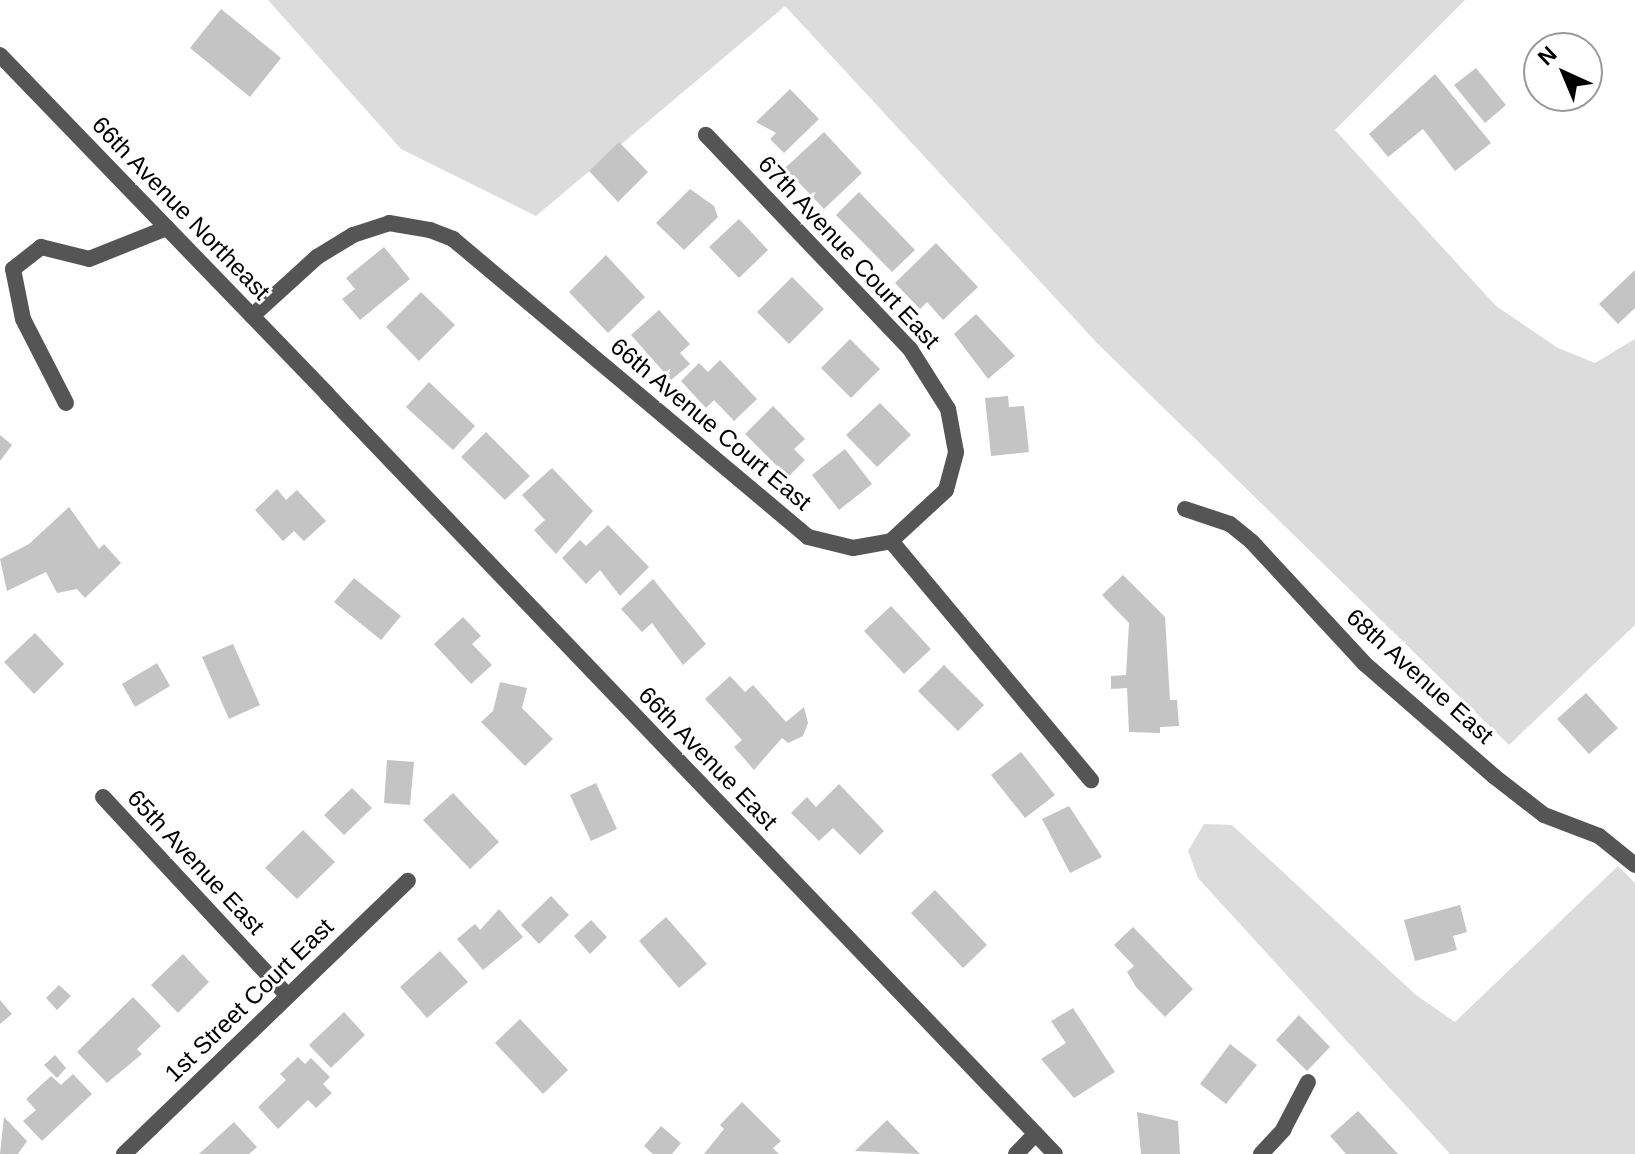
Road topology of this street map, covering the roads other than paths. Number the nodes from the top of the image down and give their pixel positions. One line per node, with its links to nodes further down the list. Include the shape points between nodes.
1 (0, 55): 3 (street, 66th Avenue Northeast)
2 (706, 135): 8 (street, 67th Avenue Court East, via 910,349 948,409 956,452 946,490)
3 (167, 228): 4 (street, 66th Avenue Northeast); 6 (street, via 89,259 41,247 13,269 23,319)
4 (252, 316): 5 (street, 66th Avenue Northeast); 8 (street, 66th Avenue Court East, via 317,257 372,227 409,225 453,239 808,537 853,548)
5 (327, 394): 15 (street, 66th Avenue East)
6 (66, 403)
7 (1185, 509): 11 (street, 68th Avenue East, via 1230,524 1252,542 1365,664 1495,777 1544,815 1599,836)
8 (891, 541): 9 (street)
9 (1091, 780)
10 (103, 797): 13 (street, 65th Avenue East)
11 (1635, 865)
12 (408, 881): 13 (street, 1st Street Court East)
13 (287, 995): 16 (street, 1st Street Court East)
14 (1308, 1082): 19 (street, via 1283,1130)
15 (1035, 1134): 17 (street); 18 (street, 66th Avenue East)
16 (124, 1154)
17 (1016, 1154)
18 (1055, 1154)
19 (1261, 1154)

